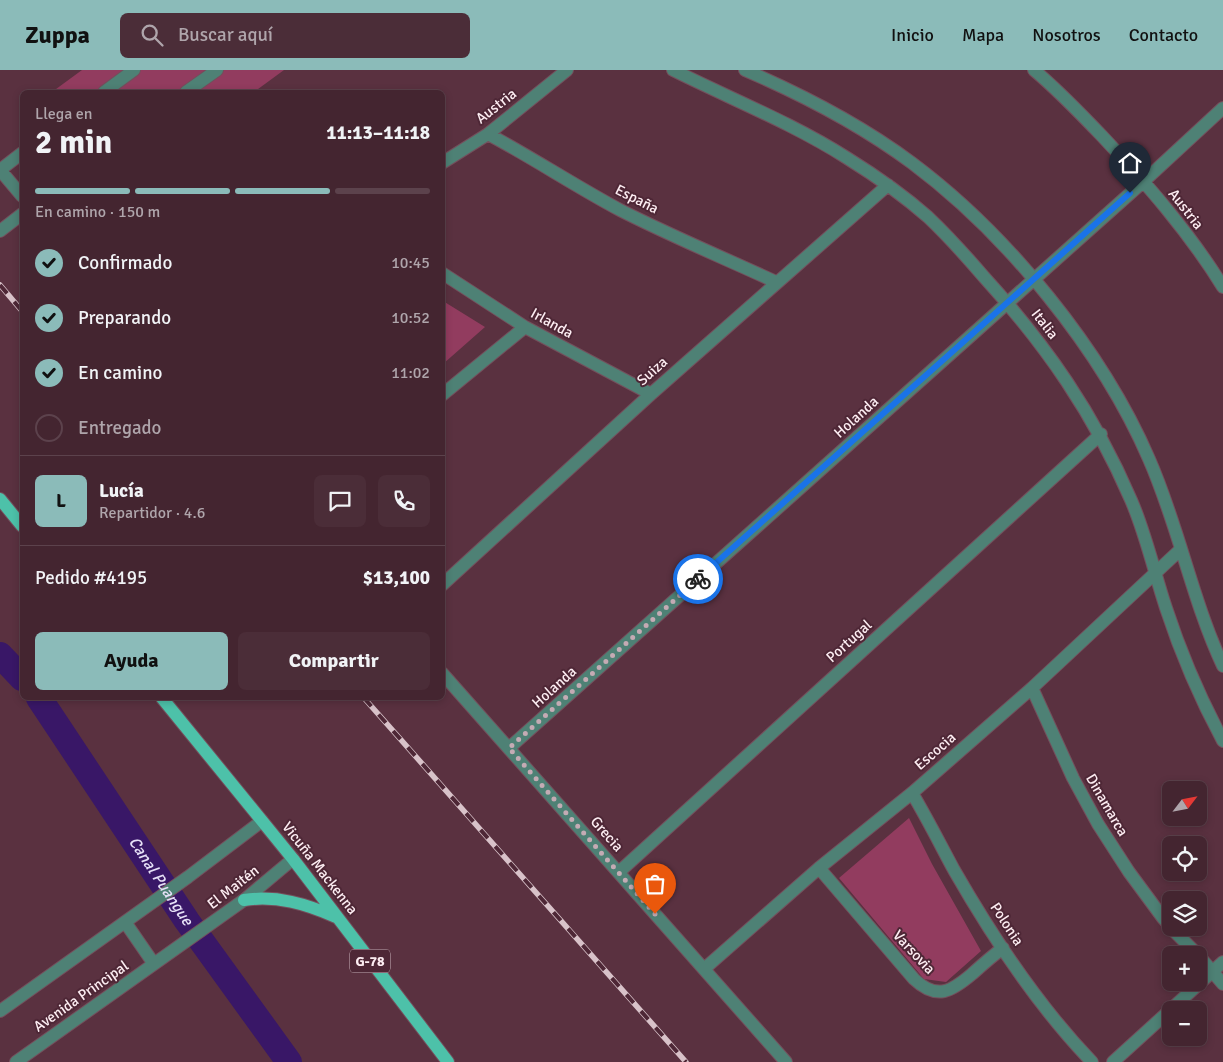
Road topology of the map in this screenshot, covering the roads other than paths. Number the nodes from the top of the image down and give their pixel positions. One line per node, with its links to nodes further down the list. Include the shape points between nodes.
1 (134, 70): 7 (street)
2 (217, 70): 8 (street)
3 (567, 70): 10 (street, Austria)
4 (673, 70): 15 (street, Italia, via 823,143)
5 (744, 70): 20 (street, Italia, via 817,104 912,163 966,210)
6 (1034, 70): 14 (street, Austria)
7 (107, 90)
8 (189, 90)
9 (1223, 108): 14 (street, Holanda)
10 (488, 134): 12 (street, Austria); 21 (street, España, via 620,209)
11 (20, 155): 13 (street)
12 (445, 161)
13 (0, 170): 16 (street)
14 (1144, 181): 20 (street, Holanda); 22 (street, Austria)
15 (888, 185): 21 (street, Suiza); 23 (street, Italia, via 928,217)
16 (20, 194)
17 (20, 216): 18 (street)
18 (0, 231)
19 (445, 275): 24 (street, Irlanda)
20 (1033, 280): 23 (street, Holanda); 30 (street, Italia, via 1092,356 1123,405 1160,487)
21 (776, 282): 26 (street, Suiza)
22 (1223, 287)
23 (1008, 302): 27 (street, Italia, via 1054,361); 38 (street, Holanda)
24 (524, 327): 25 (street); 26 (street, Irlanda)
25 (445, 393)
26 (651, 394): 32 (street, Suiza)
27 (1100, 434): 31 (street, Italia, via 1132,501); 43 (street, Portugal)
28 (0, 499): 29 (main road)
29 (20, 524)
30 (1181, 549): 31 (street, Escocia); 33 (street, Italia)
31 (1155, 572): 35 (street, Escocia); 37 (street, Italia, via 1192,677)
32 (445, 582)
33 (1223, 666)
34 (445, 676): 38 (street, Grecia)
35 (1032, 688): 39 (street, Escocia); 45 (street, Dinamarca, via 1098,824)
36 (164, 700): 40 (main road, Vicuña Mackenna / G-78)
37 (1223, 741)
38 (509, 748): 43 (street, Grecia)
39 (912, 793): 42 (street, Escocia); 50 (street, Polonia)
40 (262, 821): 41 (main road, Vicuña Mackenna / G-78); 47 (street)
41 (293, 859): 44 (street, El Maitén); 46 (main road, Vicuña Mackenna / G-78)
42 (819, 868): 50 (street, Varsovia, via 914,979 928,990 951,990); 55 (street, Escocia)
43 (619, 872): 55 (street, Grecia)
44 (244, 900): 46 (main road, via 290,900); 51 (street, El Maitén)
45 (1162, 917)
46 (338, 918): 60 (main road, Vicuña Mackenna / G-78)
47 (125, 922): 53 (street); 58 (street)
48 (1179, 936): 49 (street, Dinamarca)
49 (1189, 946)
50 (1003, 948): 62 (street, Polonia, via 1070,1040)
51 (166, 956): 53 (street, Avenida Principal)
52 (1223, 962): 56 (street)
53 (154, 964): 59 (street, Avenida Principal)
54 (1207, 966): 56 (street, Dinamarca)
55 (704, 969): 61 (street, Grecia)
56 (1213, 972): 57 (street, Dinamarca); 63 (street)
57 (1223, 984)
58 (0, 1011)
59 (16, 1062)
60 (448, 1062)
61 (786, 1062)
62 (1092, 1062)
63 (1113, 1062)

